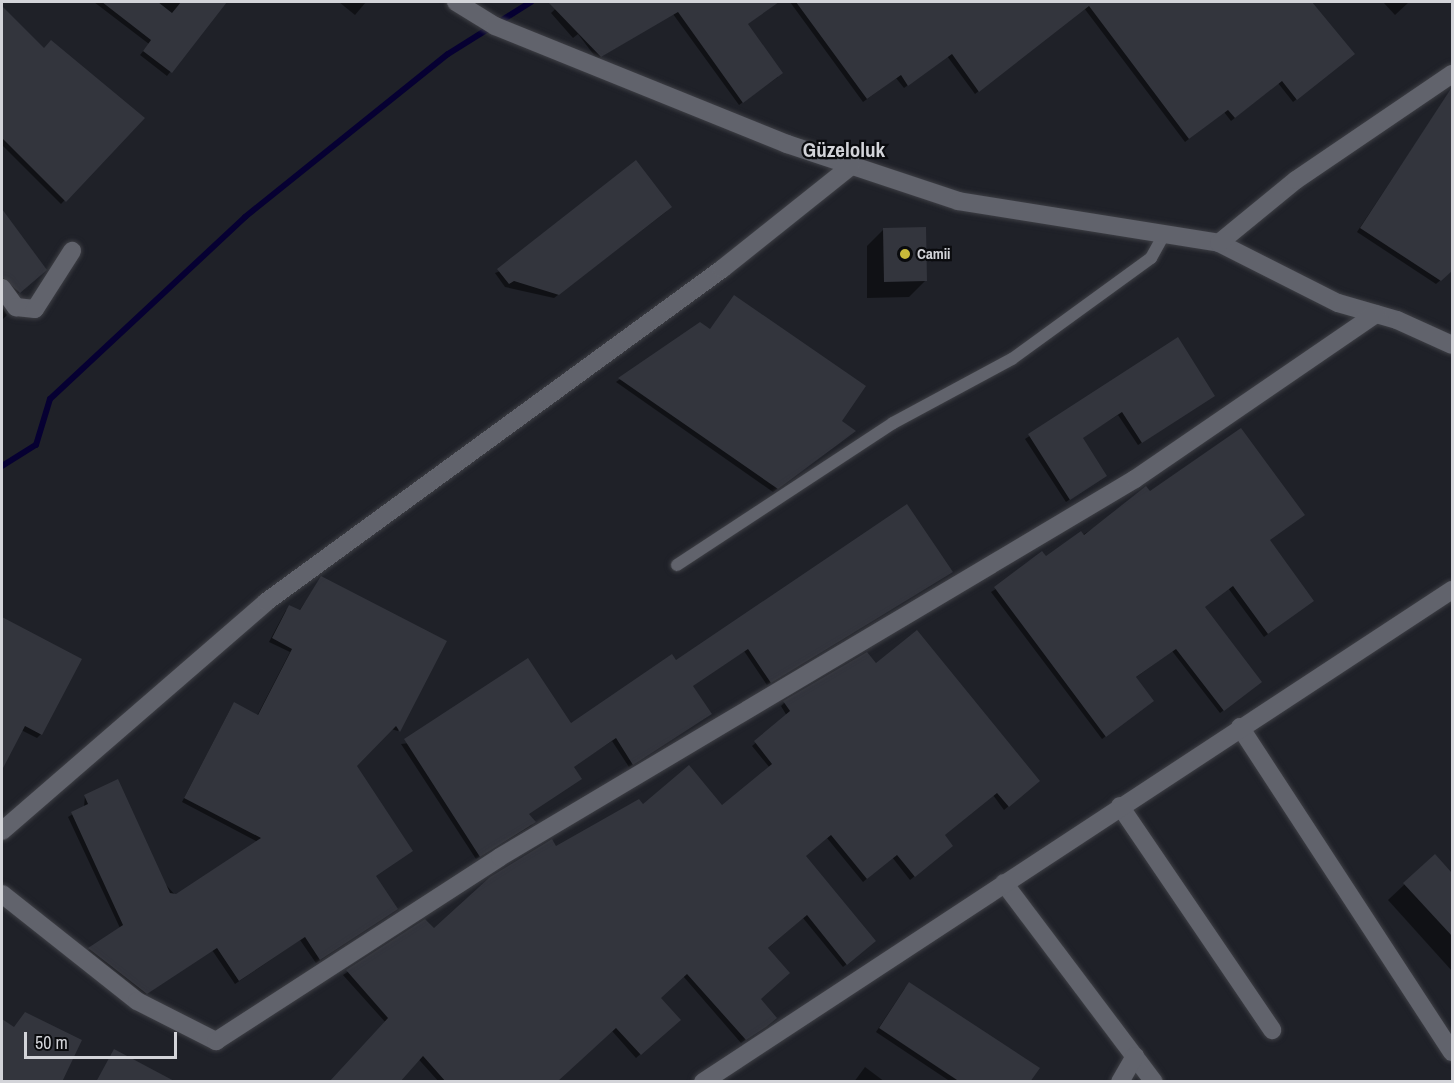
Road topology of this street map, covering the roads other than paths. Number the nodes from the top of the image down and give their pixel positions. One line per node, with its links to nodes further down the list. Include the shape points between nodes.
1 (456, 2): 3 (street, via 488,22)
2 (1452, 74): 5 (street, via 1296,180)
3 (851, 166): 4 (street, via 958,201); 14 (street, via 722,269 266,602)
4 (1164, 235): 5 (street); 10 (lane, via 1151,258 1012,359 893,423)
5 (1219, 243): 8 (street, via 1338,303)
6 (72, 251): 7 (street, via 35,309 16,307)
7 (2, 288)
8 (1376, 314): 9 (street); 16 (street, via 1136,479 500,857 216,1041 138,1001)
9 (1452, 345)
10 (677, 565)
11 (1452, 590): 12 (street)
12 (1240, 727): 13 (street); 18 (street)
13 (1120, 807): 15 (street); 17 (street)
14 (2, 831)
15 (1004, 883): 19 (street); 20 (street)
16 (2, 896)
17 (1272, 1030)
18 (1452, 1052)
19 (1135, 1056): 21 (street); 22 (street)
20 (703, 1082)
21 (1120, 1082)
22 (1154, 1082)

